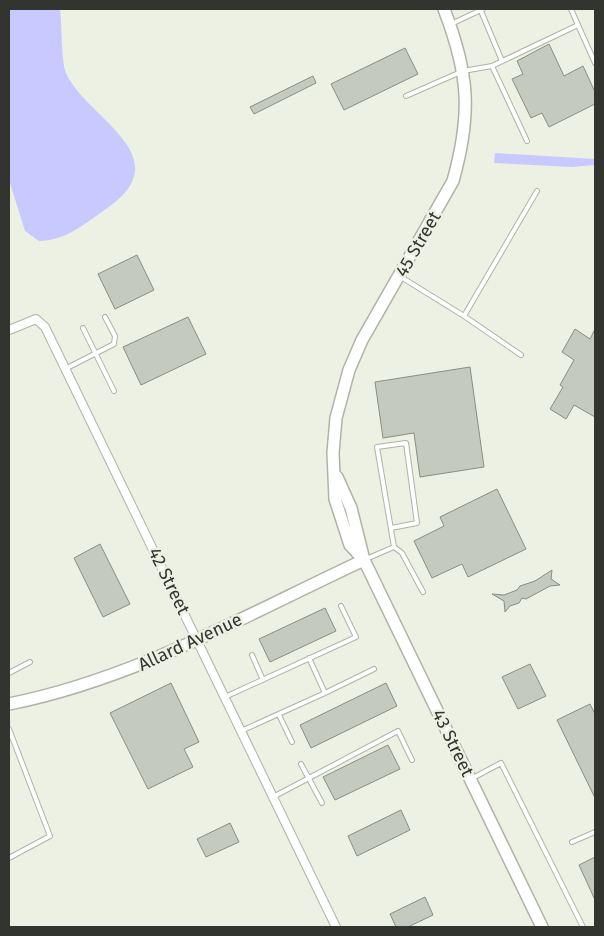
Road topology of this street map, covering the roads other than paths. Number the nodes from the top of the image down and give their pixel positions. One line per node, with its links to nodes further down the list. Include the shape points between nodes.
1 (444, 9): 4 (main road, 45 Street)
2 (571, 9): 5 (lane)
3 (482, 10): 4 (lane); 6 (lane)
4 (450, 24): 9 (main road, 45 Street)
5 (578, 25): 6 (lane); 7 (lane)
6 (502, 61): 8 (lane)
7 (595, 63)
8 (492, 66): 9 (lane); 11 (lane)
9 (463, 70): 10 (lane); 13 (main road, 45 Street, via 467,107 465,134 453,181)
10 (406, 96)
11 (527, 141)
12 (537, 190): 14 (lane)
13 (399, 276): 14 (lane); 24 (main road, 45 Street, via 348,370 334,433 336,499 350,545)
14 (464, 316): 19 (lane)
15 (106, 317): 18 (lane, via 116,340)
16 (83, 328): 18 (lane)
17 (9, 330): 20 (street, 42 Street, via 36,319 45,328)
18 (96, 354): 20 (lane); 21 (lane)
19 (521, 355)
20 (65, 369): 27 (street, 42 Street)
21 (114, 391)
22 (391, 528): 22 (lane, via 376,447 406,443 417,523); 23 (lane)
23 (394, 547): 24 (lane); 25 (lane, via 402,553)
24 (364, 560): 27 (main road, Allard Avenue); 44 (main road, 43 Street)
25 (423, 592)
26 (341, 606): 29 (lane, via 356,637)
27 (197, 639): 35 (street, 42 Street); 36 (main road, Allard Avenue, via 94,683)
28 (252, 655): 33 (lane)
29 (309, 658): 33 (lane); 34 (lane)
30 (30, 662): 32 (lane)
31 (374, 669): 34 (lane)
32 (9, 673)
33 (263, 680): 35 (lane)
34 (325, 693): 37 (lane)
35 (225, 697): 39 (street, 42 Street)
36 (9, 704)
37 (279, 714): 39 (lane); 40 (lane)
38 (9, 729): 49 (lane, via 50,836)
39 (242, 731): 45 (street, 42 Street)
40 (292, 742)
41 (412, 760): 43 (lane, via 398,730)
42 (302, 764): 43 (lane)
43 (310, 779): 45 (lane); 46 (lane)
44 (470, 779): 51 (main road, 43 Street); 52 (lane, via 501,763)
45 (273, 797): 50 (street, 42 Street)
46 (322, 803)
47 (595, 832): 48 (lane)
48 (572, 842)
49 (9, 858)
50 (336, 927)
51 (542, 927)
52 (583, 927)

